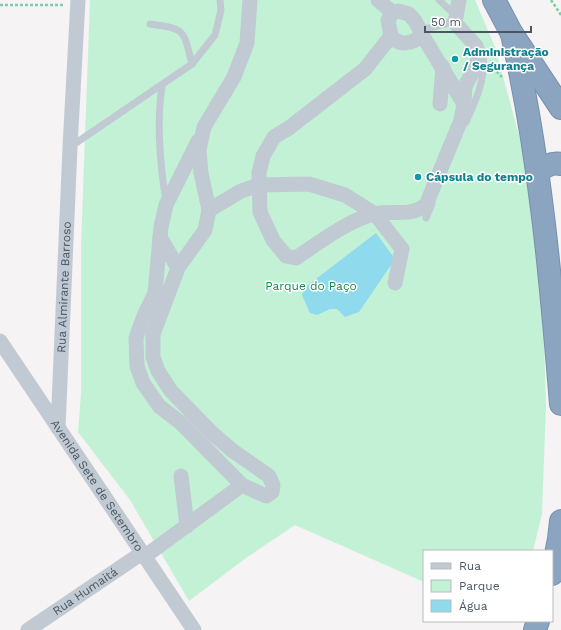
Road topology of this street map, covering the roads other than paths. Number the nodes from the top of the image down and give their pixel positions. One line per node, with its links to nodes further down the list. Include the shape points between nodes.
1 (220, 0): 14 (lane, via 221,10 215,35)
2 (250, 0): 20 (street, via 247,43 234,77)
3 (378, 0): 8 (street)
4 (439, 0): 9 (lane)
5 (459, 0): 9 (street)
6 (494, 0): 12 (highway)
7 (78, 3): 21 (street, Rua Almirante Barroso)
8 (393, 13): 11 (street, via 398,11 408,14); 13 (street, via 388,20)
9 (457, 17): 11 (lane, via 446,24); 18 (street, via 456,24 476,46 479,57 465,86); 28 (lane, via 481,42 485,70 480,92)
10 (150, 24): 14 (lane, via 175,28 182,33)
11 (421, 32): 13 (street, via 408,43 400,43); 15 (street)
12 (512, 34): 19 (highway); 23 (highway, via 525,93)
13 (391, 36): 24 (street, via 365,69 274,137 263,156)
14 (192, 64): 16 (lane)
15 (443, 67): 17 (street); 18 (street)
16 (162, 86): 21 (lane); 25 (lane, via 160,154)
17 (440, 104)
18 (464, 104): 27 (street, via 461,120 426,205 408,214)
19 (561, 108)
20 (204, 127): 25 (street); 26 (street, via 199,150)
21 (70, 147): 34 (street, Rua Almirante Barroso)
22 (561, 164): 23 (highway, via 556,163)
23 (536, 173): 33 (highway, via 549,263)
24 (259, 185): 26 (street, via 241,191); 27 (street, via 309,184 345,195); 27 (street, via 260,212 273,240 286,256 296,258 336,232)
25 (166, 205): 29 (street)
26 (209, 210): 30 (street, via 205,230)
27 (375, 214): 31 (street, via 402,249)
28 (426, 218)
29 (160, 237): 30 (street); 36 (street, via 155,293 136,338 137,366 143,383 159,406 182,423)
30 (178, 268): 36 (street, via 153,334 153,357 158,371 171,391 213,434 269,476 273,485 272,492 266,496)
31 (394, 283)
32 (0, 341): 34 (street, Avenida Sete de Setembro)
33 (561, 404)
34 (58, 428): 39 (street, Avenida Sete de Setembro)
35 (181, 476): 38 (street)
36 (242, 485): 38 (street, Rua Humaitá)
37 (561, 521): 40 (highway)
38 (187, 526): 39 (street, Rua Humaitá)
39 (143, 555): 41 (street, Rua Humaitá); 42 (street, Avenida Sete de Setembro)
40 (553, 569)
41 (28, 630)
42 (194, 630)

